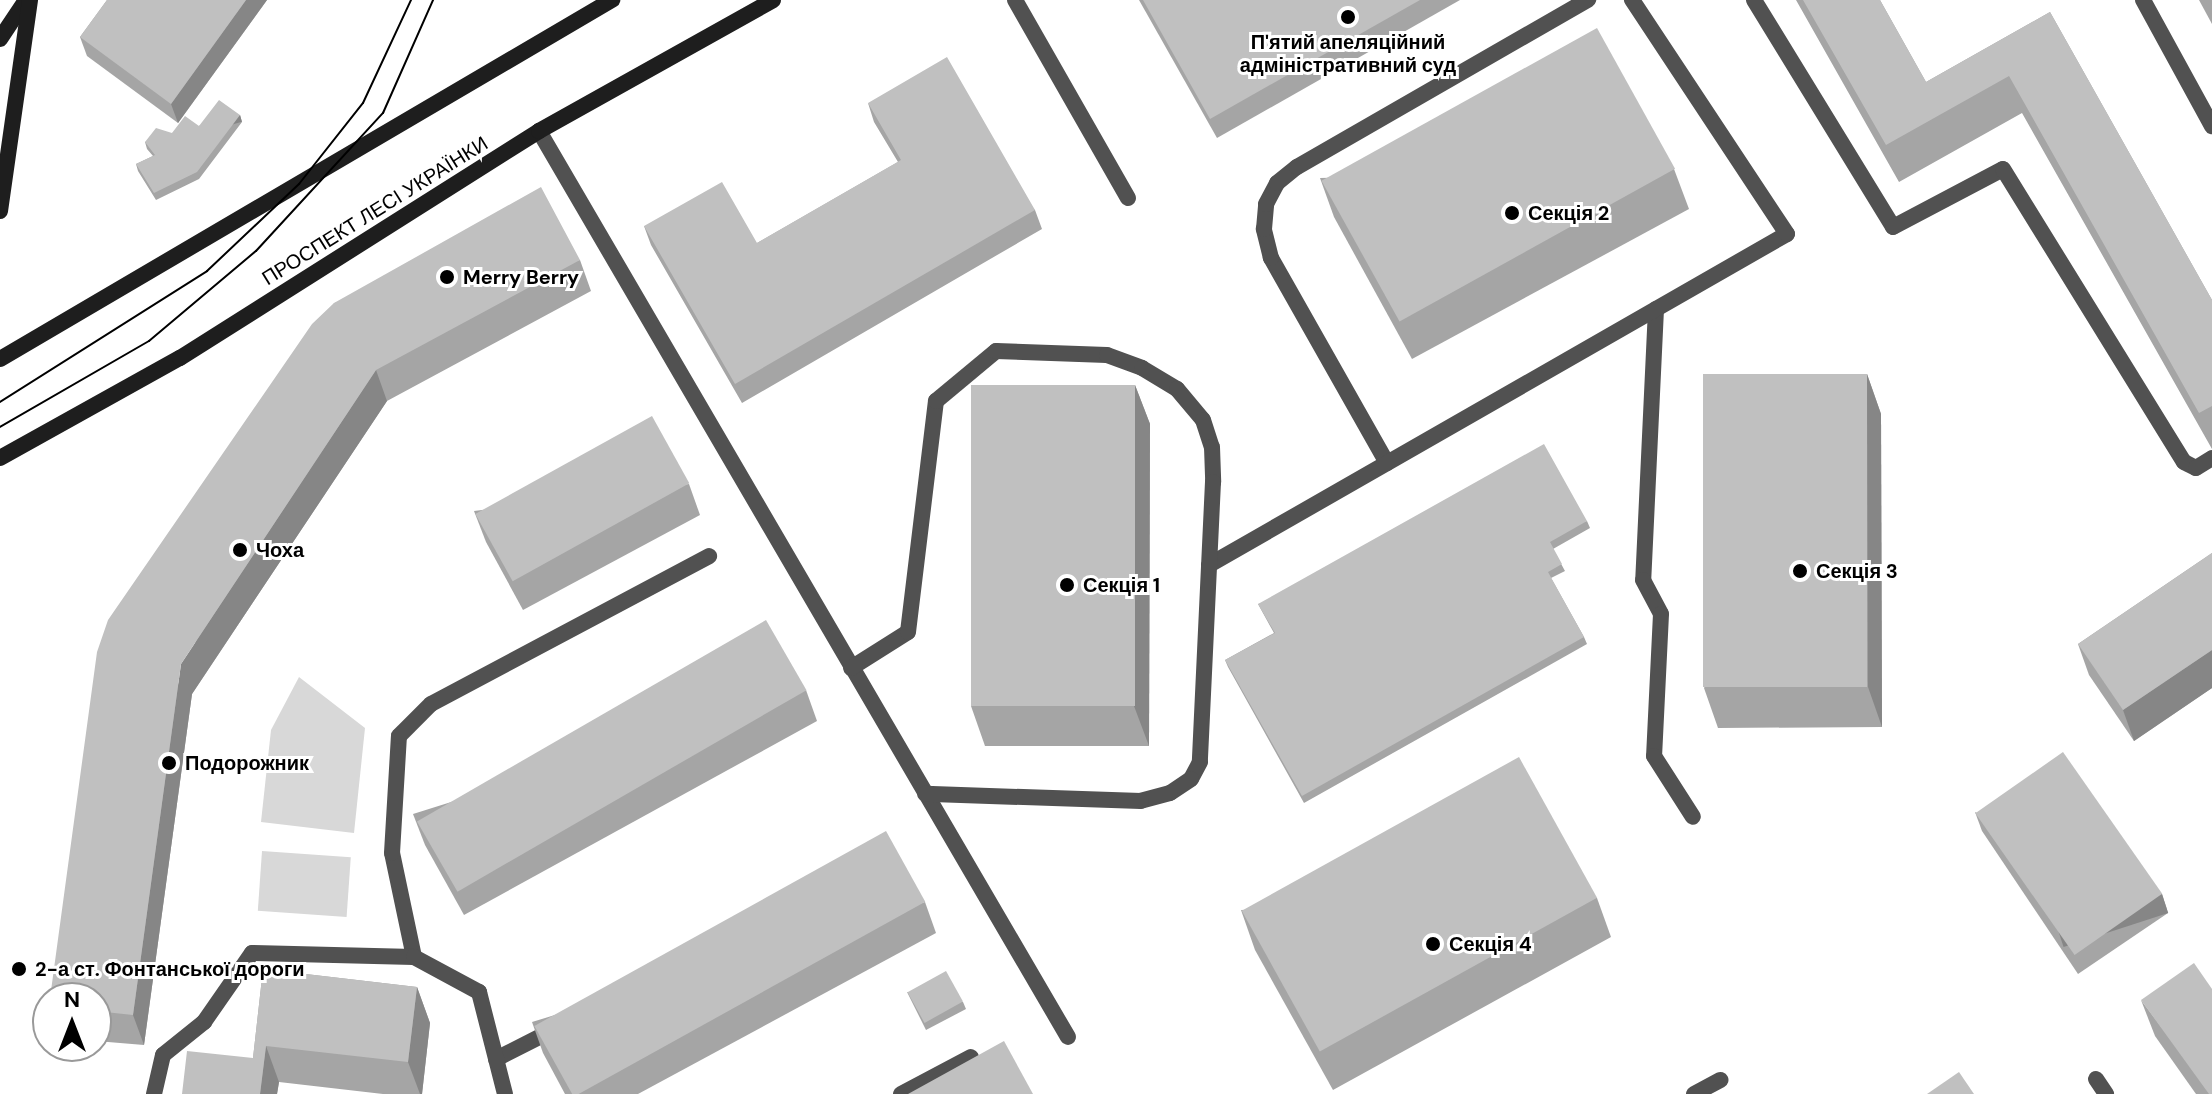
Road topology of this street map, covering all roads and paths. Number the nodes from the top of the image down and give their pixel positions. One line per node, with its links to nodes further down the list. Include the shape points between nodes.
1 (28, 0): 9 (main road); 14 (main road)
2 (612, 0): 16 (main road)
3 (773, 0): 12 (main road, ПРОСПЕКТ ЛЕСІ УКРАЇНКИ)
4 (1015, 0): 13 (street)
5 (1632, 0): 15 (street, via 1787,234)
6 (1754, 0): 18 (street, via 1893,227 2003,169 2184,462 2196,468)
7 (2143, 0): 10 (street)
8 (1579, 2): 19 (street, via 1297,167 1277,183 1266,204 1264,229 1271,258)
9 (0, 39)
10 (2207, 105): 11 (street)
11 (2212, 126)
12 (539, 131): 17 (main road, ПРОСПЕКТ ЛЕСІ УКРАЇНКИ, via 180,358); 22 (street)
13 (1128, 198)
14 (0, 211)
15 (1656, 309): 19 (street); 24 (street, via 1643,580 1661,614 1654,756)
16 (0, 359)
17 (0, 458)
18 (2212, 458)
19 (1387, 463): 21 (street)
20 (709, 556): 25 (street, via 431,704 399,736 392,853)
21 (1209, 565): 22 (street, via 1212,447 1203,420 1177,389 1107,355 996,351 936,401 908,632); 23 (street, via 1200,762 1191,779 1170,793 1141,801)
22 (851, 668): 23 (street)
23 (925, 794): 27 (street)
24 (1693, 817)
25 (414, 957): 29 (street, via 479,992); 32 (street, via 252,953 204,1022 163,1055)
26 (566, 1023): 29 (street)
27 (1068, 1037)
28 (971, 1057): 34 (street)
29 (496, 1059): 33 (street)
30 (2096, 1079): 36 (street)
31 (1720, 1080): 35 (street)
32 (154, 1094)
33 (505, 1094)
34 (901, 1094)
35 (1694, 1094)
36 (2106, 1094)

